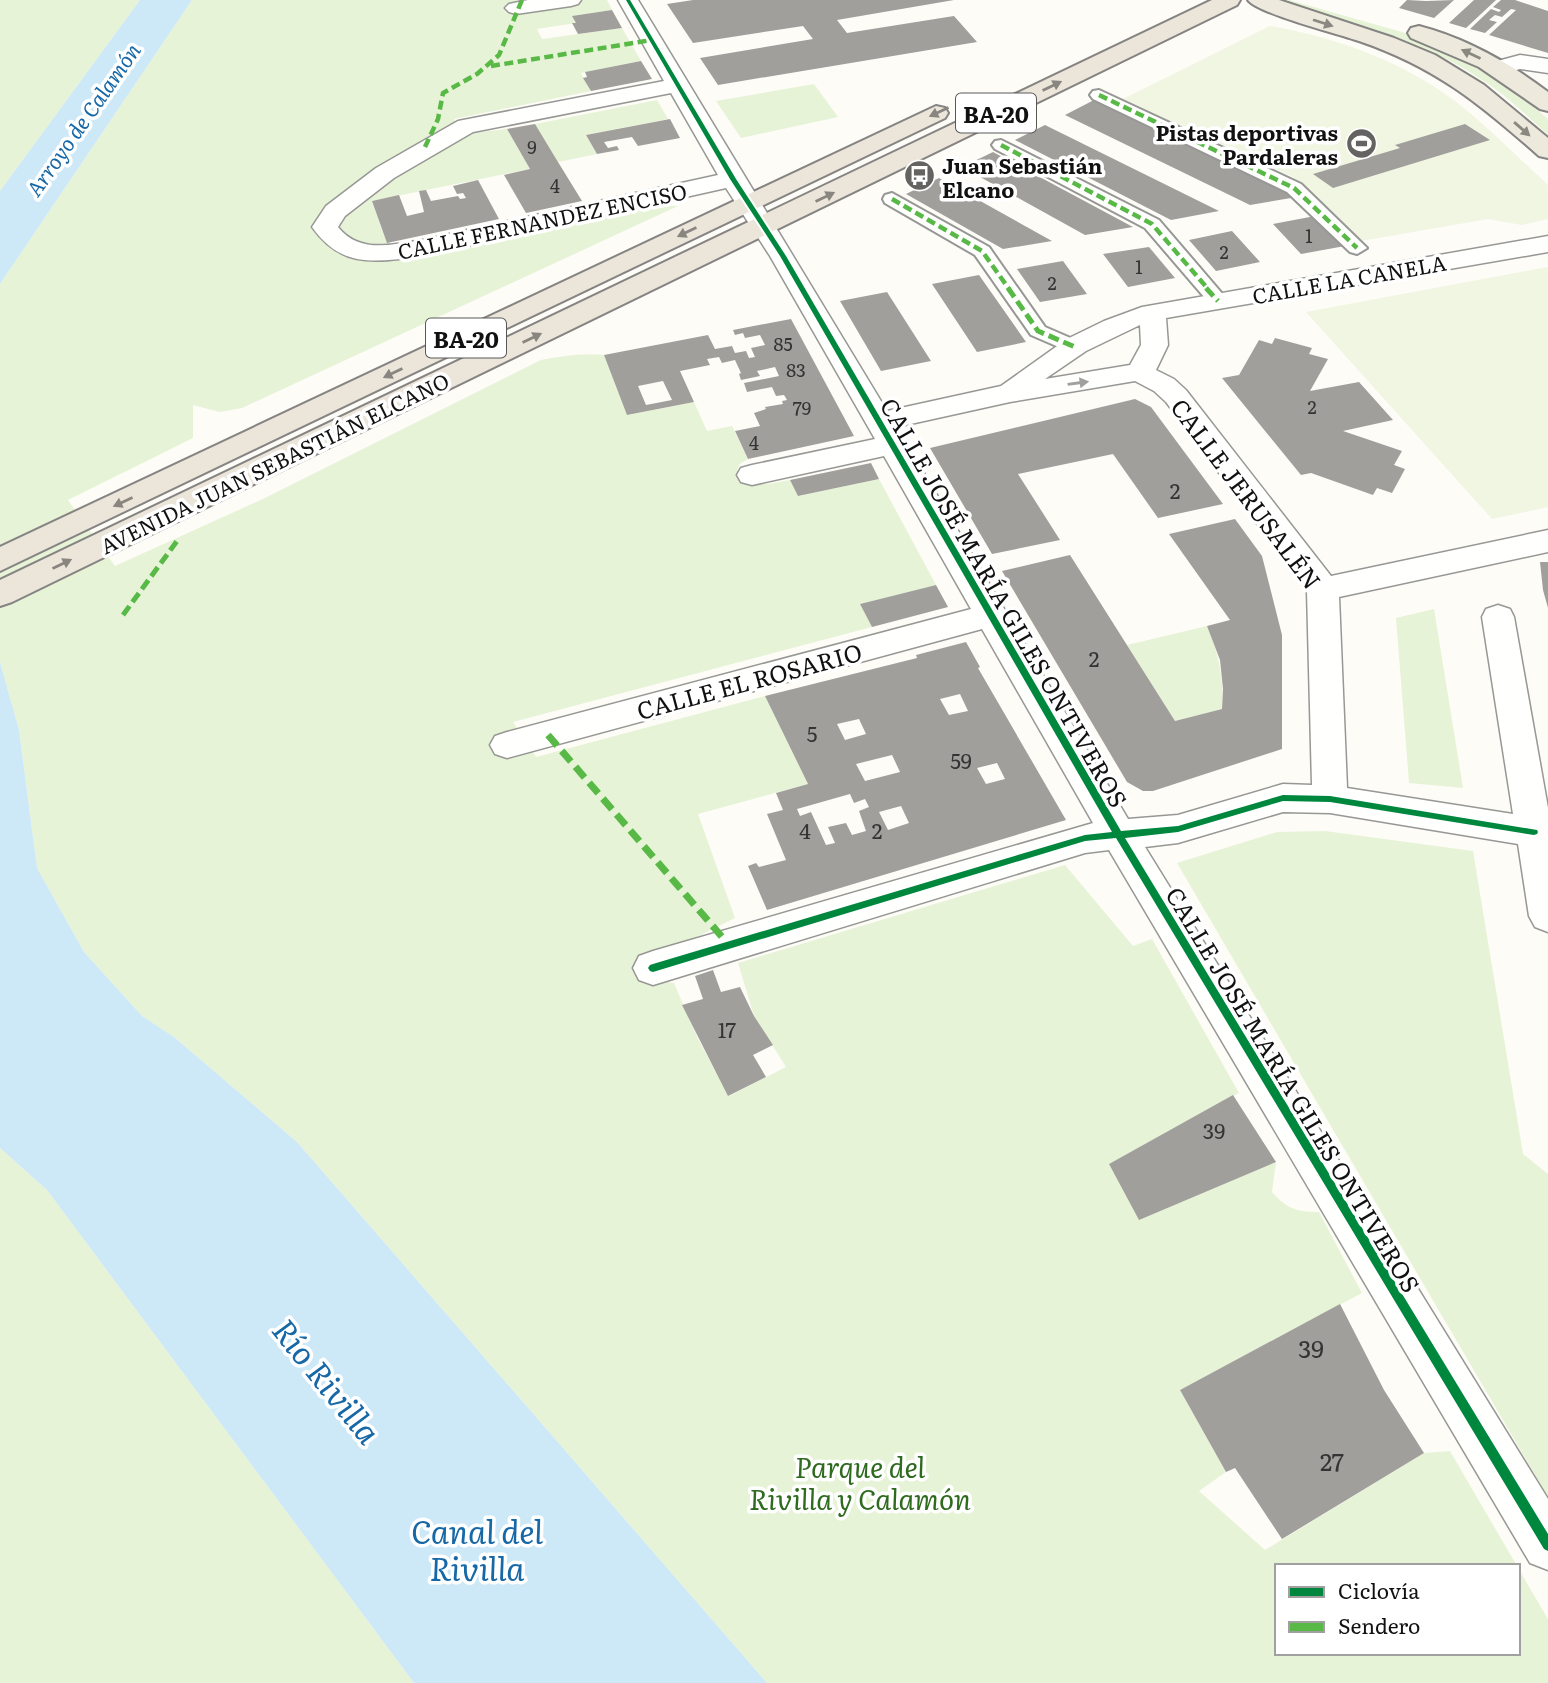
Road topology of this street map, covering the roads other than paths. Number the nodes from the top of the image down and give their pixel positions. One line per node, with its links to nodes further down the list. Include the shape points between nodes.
1 (571, 0): 7 (street)
2 (628, 0): 11 (street, CALLE JOSÉ MARÍA GILES ONTIVEROS)
3 (1178, 0): 8 (highway)
4 (1228, 0): 18 (highway, AVENIDA JUAN SEBASTIÁN ELCANO / BA-20, one-way to 4)
5 (1259, 0): 16 (main road, one-way to 16, via 1392,46 1445,70)
6 (1313, 0): 10 (main road, one-way to 6, via 1423,34)
7 (516, 8)
8 (1121, 27)
9 (1548, 66): 10 (street, via 1520,62)
10 (1498, 68): 14 (main road)
11 (678, 85): 18 (street, CALLE JOSÉ MARÍA GILES ONTIVEROS); 18 (street, CALLE FERNANDEZ ENCISO, via 466,126 385,173 335,211 325,228 334,242 351,251 377,253)
12 (1098, 95): 20 (street, via 1294,188)
13 (957, 103): 18 (highway, AVENIDA JUAN SEBASTIÁN ELCANO / BA-20, one-way to 18)
14 (1548, 104)
15 (1001, 145): 21 (street, via 1152,224)
16 (1548, 151)
17 (892, 199): 23 (street, via 982,251 1038,331)
18 (749, 203): 26 (street, CALLE JOSÉ MARÍA GILES ONTIVEROS); 28 (highway, AVENIDA JUAN SEBASTIÁN ELCANO / BA-20)
19 (1548, 244): 21 (street, CALLE LA CANELA)
20 (1357, 248)
21 (1218, 301): 22 (street, CALLE LA CANELA)
22 (1151, 313): 23 (street, CALLE LA CANELA, via 1119,321); 24 (street, via 1157,339 1153,357)
23 (1075, 347): 25 (street, CALLE LA CANELA, via 1033,372)
24 (1139, 372): 25 (street, CALLE LA CANELA, one-way to 24); 31 (street, CALLE JERUSALÉN, via 1176,396)
25 (1010, 393): 26 (street, CALLE LA CANELA)
26 (886, 433): 27 (street, CALLE LA CANELA); 33 (street, CALLE JOSÉ MARÍA GILES ONTIVEROS)
27 (752, 475)
28 (195, 484): 30 (highway, AVENIDA JUAN SEBASTIÁN ELCANO / BA-20, one-way to 30); 32 (highway, AVENIDA JUAN SEBASTIÁN ELCANO / BA-20, one-way to 28)
29 (1548, 541): 31 (street)
30 (0, 560)
31 (1323, 589): 36 (street, CALLE JERUSALÉN)
32 (0, 594)
33 (991, 615): 35 (street, CALLE EL ROSARIO); 38 (street, CALLE JOSÉ MARÍA GILES ONTIVEROS)
34 (1498, 617): 37 (street)
35 (507, 745)
36 (1330, 799): 37 (street); 38 (street, via 1283,797 1178,828)
37 (1534, 832): 39 (street)
38 (1118, 834): 40 (street, via 1085,838); 41 (street, CALLE JOSÉ MARÍA GILES ONTIVEROS)
39 (1548, 916)
40 (653, 968)
41 (1548, 1545)

